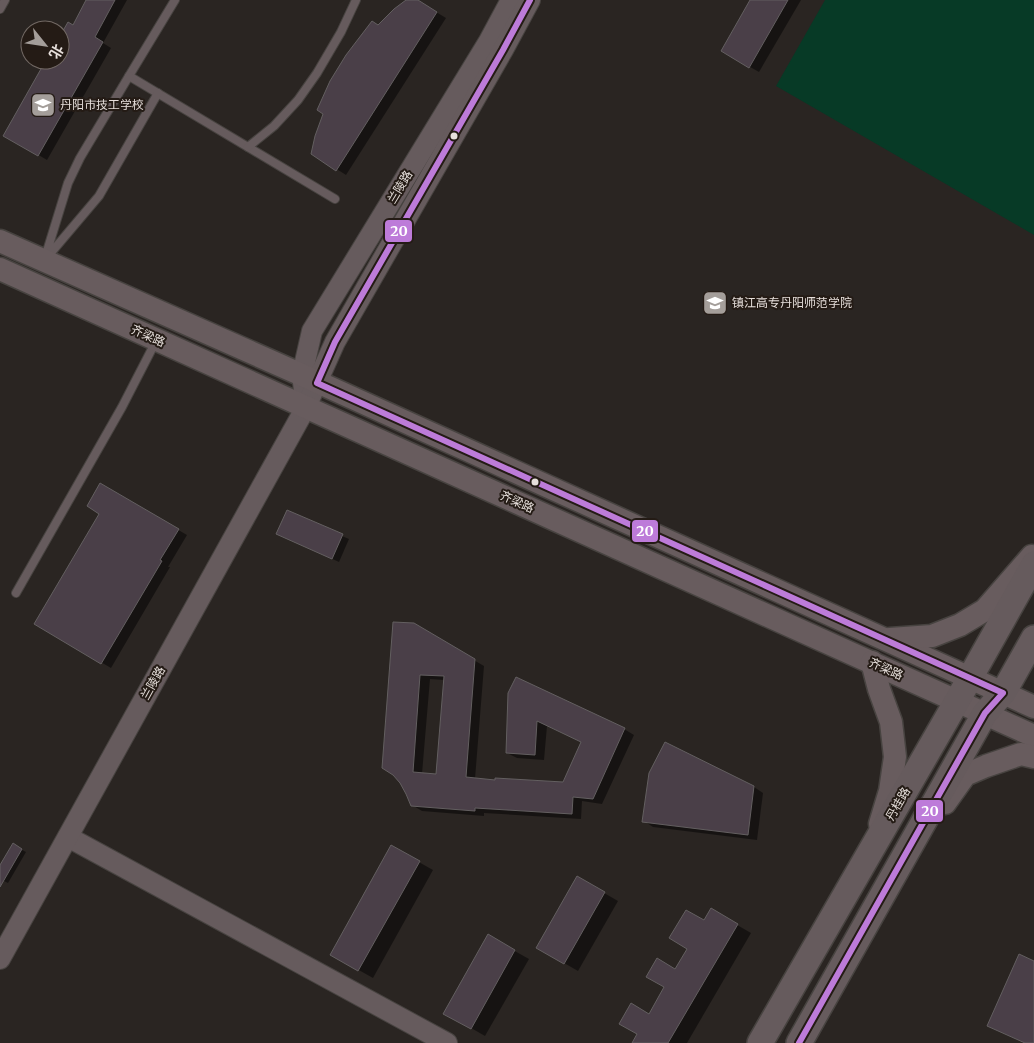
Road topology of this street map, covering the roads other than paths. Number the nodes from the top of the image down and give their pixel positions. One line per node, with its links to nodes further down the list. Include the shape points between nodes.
1 (5, 0): 6 (lane)
2 (175, 0): 7 (lane)
3 (356, 0): 9 (lane, via 341,32 298,100 274,126)
4 (511, 0): 15 (street, 兰陵路, via 312,331)
5 (530, 0): 15 (street, 兰陵路, via 335,342)
6 (0, 9)
7 (129, 76): 8 (lane); 12 (lane, via 68,183)
8 (158, 93): 9 (lane); 12 (lane, via 99,196)
9 (248, 147): 10 (lane)
10 (335, 199)
11 (0, 241): 12 (main road)
12 (44, 261): 15 (main road)
13 (0, 269): 14 (main road, 齐梁路)
14 (157, 340): 16 (main road, 齐梁路); 19 (lane)
15 (310, 379): 16 (street, 兰陵路); 21 (main road)
16 (306, 407): 22 (main road, 齐梁路); 30 (street, 兰陵路)
17 (1034, 553): 21 (main road, via 985,610 960,626 932,636)
18 (1034, 564): 23 (main road, 丹桂路)
19 (16, 593)
20 (1034, 638): 24 (main road)
21 (886, 640): 23 (main road)
22 (872, 662): 25 (main road, 齐梁路); 31 (main road, via 891,722 895,757 890,791)
23 (970, 677): 24 (main road); 25 (main road, 丹桂路)
24 (1003, 693): 26 (main road); 27 (main road)
25 (957, 701): 27 (main road, 齐梁路); 31 (main road, 丹桂路)
26 (1034, 707)
27 (985, 714): 28 (main road, 齐梁路); 32 (main road)
28 (1034, 736)
29 (1034, 757): 32 (main road, via 1021,754 965,775)
30 (68, 837): 33 (street, 兰陵路); 34 (street)
31 (872, 849): 35 (main road, 丹桂路)
32 (901, 862): 36 (main road)
33 (0, 959)
34 (447, 1043)
35 (760, 1043)
36 (799, 1043)

